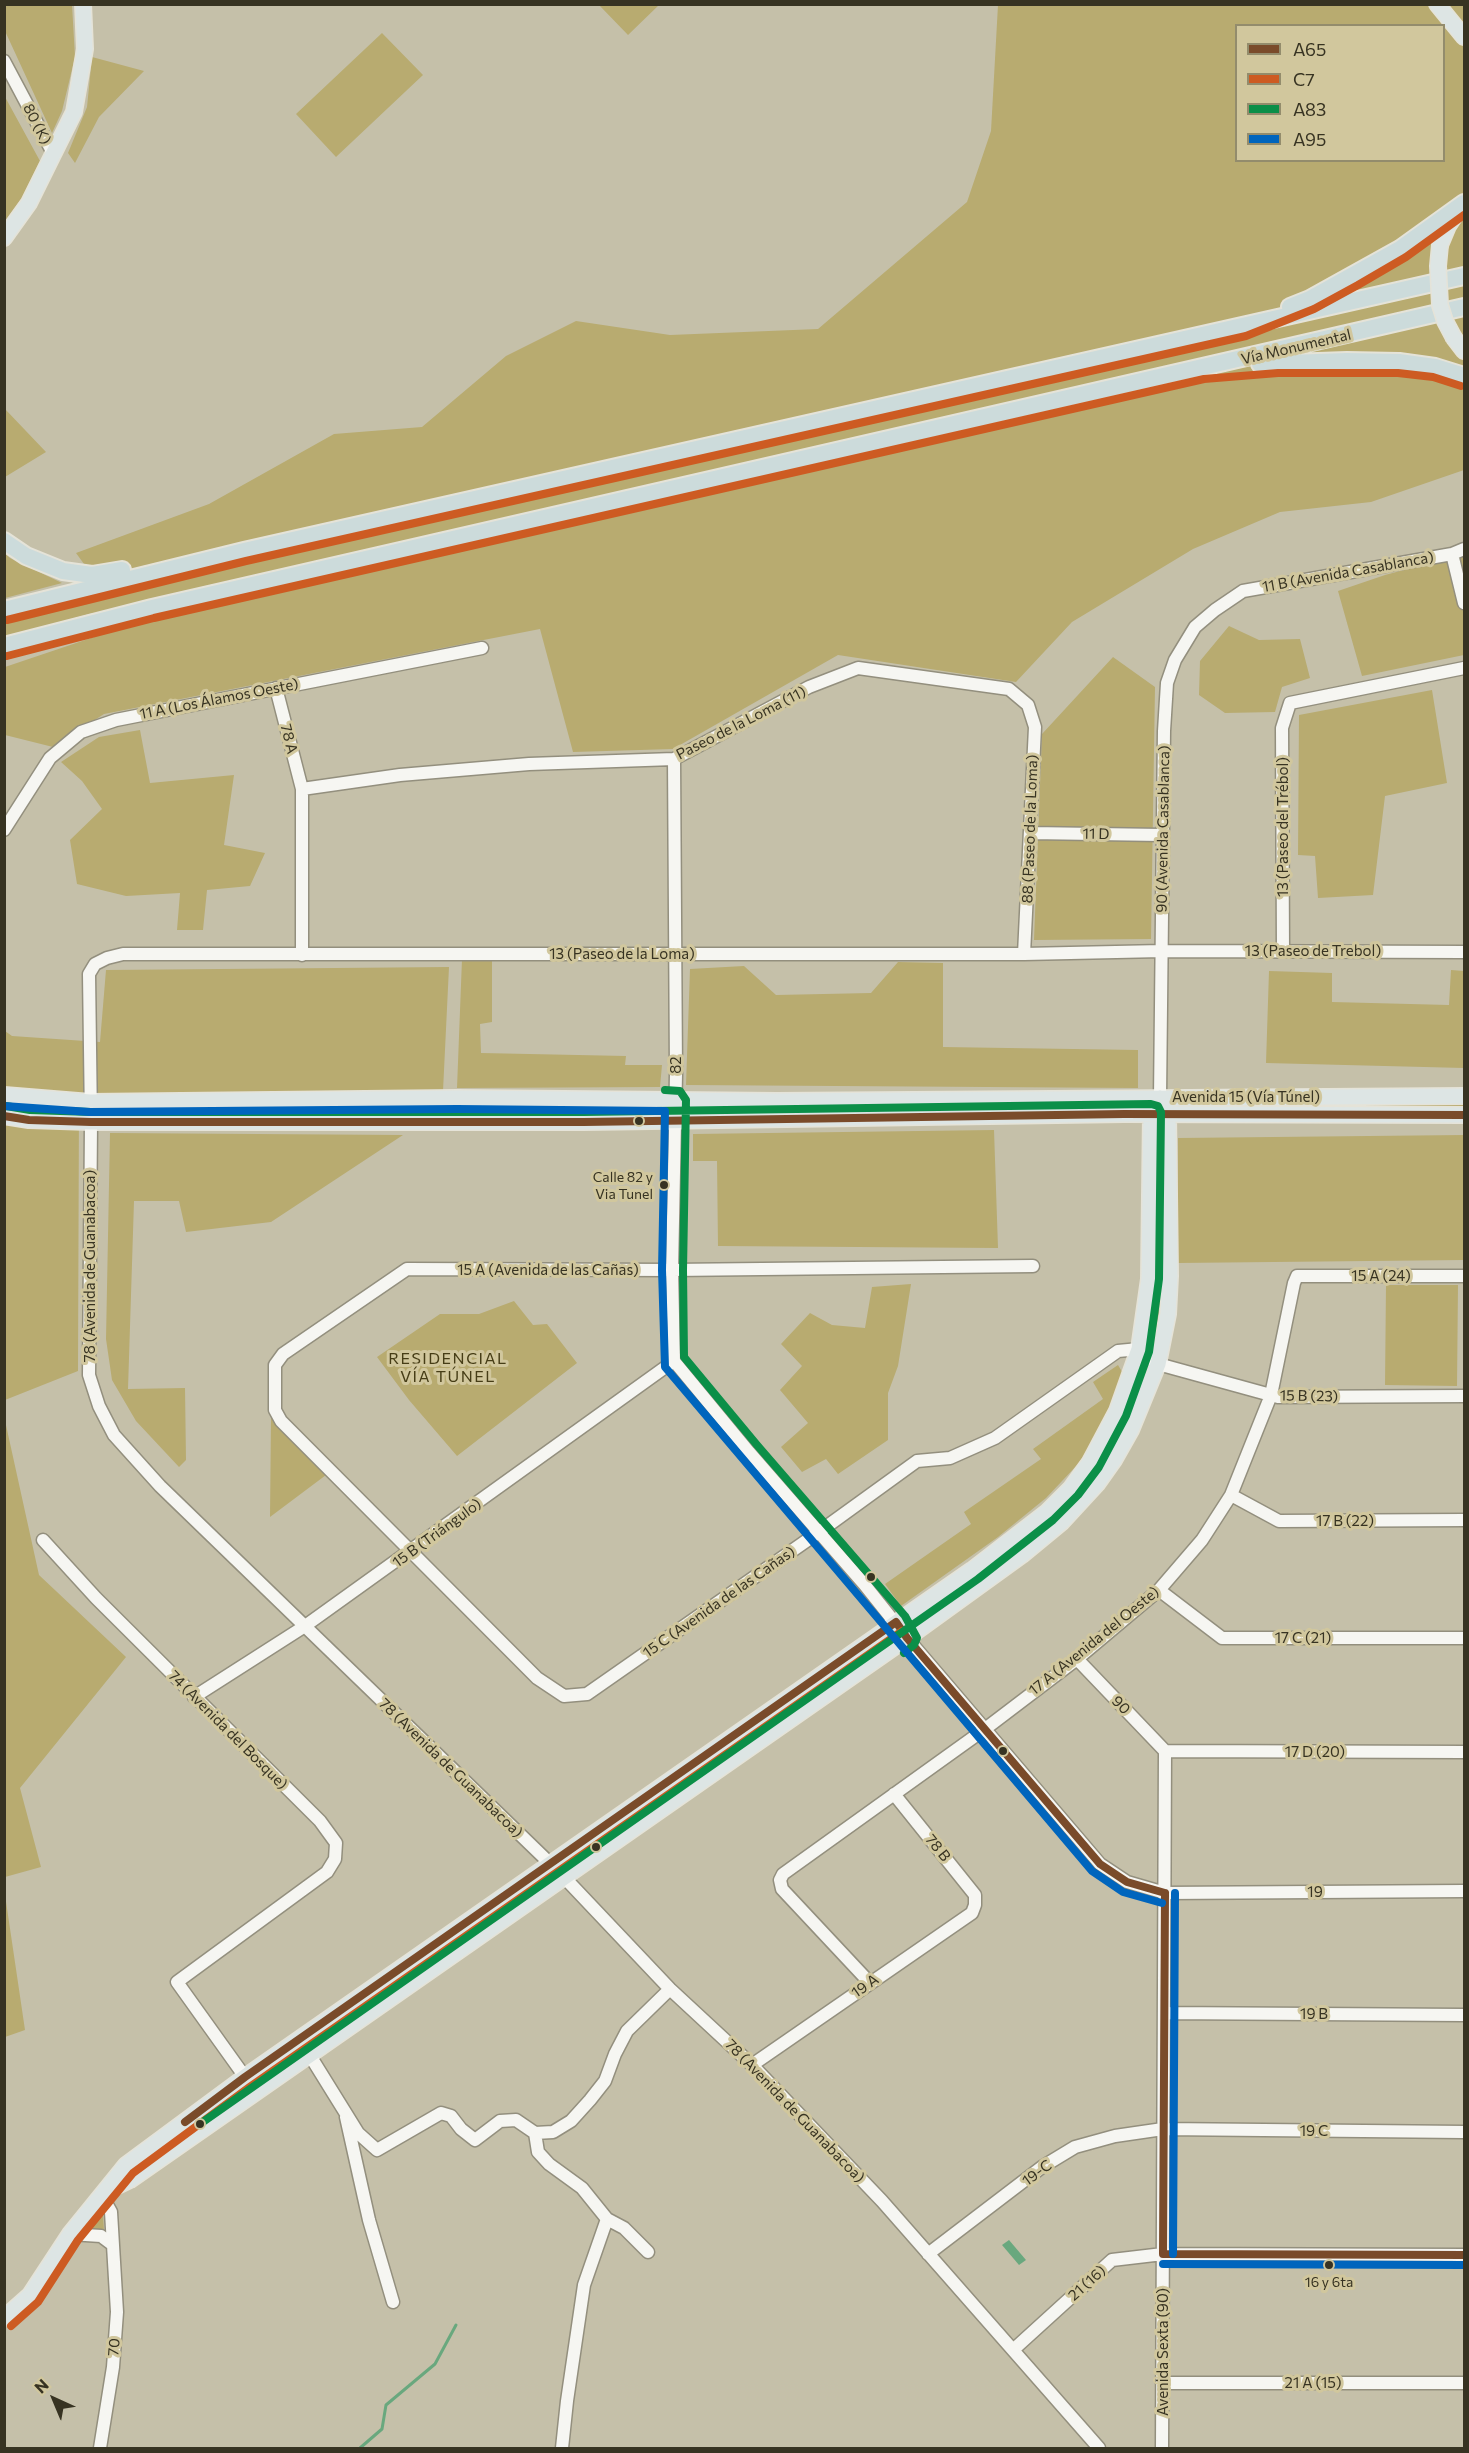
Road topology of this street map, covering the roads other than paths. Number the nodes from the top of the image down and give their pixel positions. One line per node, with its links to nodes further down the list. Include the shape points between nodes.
1 (83, 4): 5 (main road, via 85,49 74,112)
2 (1437, 4): 3 (main road)
3 (1464, 37)
4 (4, 60): 5 (street, 80 (K))
5 (54, 155): 7 (main road, via 25,211)
6 (1464, 202): 10 (highway, via 1400,249 1353,276 1310,299); 11 (main road, bridge, via 1440,245 1438,266 1440,305)
7 (4, 238)
8 (1464, 276): 10 (highway)
9 (1464, 307): 12 (highway, Vía Monumental)
10 (1243, 326): 17 (highway)
11 (1464, 351)
12 (1202, 369): 13 (highway, via 1378,361 1435,367); 22 (highway, Vía Monumental)
13 (1464, 376)
14 (4, 541): 17 (highway, via 46,565 92,575)
15 (1464, 541): 18 (street, 11 B (Avenida Casablanca))
16 (1464, 549): 18 (street, 11 B (Avenida Casablanca))
17 (244, 551): 21 (highway)
18 (1452, 554): 19 (street, 11 B (Avenida Casablanca)); 20 (street)
19 (1243, 591): 33 (street, 90 (Avenida Casablanca), via 1195,627 1175,660 1167,683)
20 (1464, 603)
21 (4, 610)
22 (53, 633): 23 (highway, Vía Monumental); 25 (highway)
23 (4, 646)
24 (482, 648): 27 (street, 11 A (Los Álamos Oeste))
25 (4, 651)
26 (1464, 668): 35 (street, 13 (Paseo del Trébol), via 1290,703 1282,728)
27 (276, 688): 30 (street, 78 A); 31 (street, 11 A (Los Álamos Oeste), via 116,720 81,732 50,758)
28 (1028, 705): 29 (street, Paseo de la Loma (11), via 1009,689 858,668 809,687); 32 (street, 88 (Paseo de la Loma), via 1035,727)
29 (674, 759): 30 (street, Paseo de la Loma (11), via 529,764 400,775); 39 (street, 82)
30 (302, 789): 38 (street, 78 A)
31 (4, 830)
32 (1031, 833): 33 (street, 11 D); 37 (street, 88 (Paseo de la Loma))
33 (1161, 835): 34 (street, 90 (Avenida Casablanca))
34 (1162, 951): 35 (street, 13 (Paseo de Trebol)); 37 (street, 13 (Paseo de la Loma)); 43 (street, 90 (Avenida Casablanca))
35 (1283, 951): 36 (street, 13 (Paseo de Trebol))
36 (1464, 952)
37 (1024, 954): 39 (street, 13 (Paseo de la Loma))
38 (302, 955): 39 (street, 13 (Paseo de la Loma)); 40 (street, 13 (Paseo de la Loma), via 123,954 95,964)
39 (675, 955): 44 (street, 82)
40 (89, 974): 45 (street, 78 (Avenida de Guanabacoa))
41 (4, 1095): 45 (main road, Avenida 15 (Vía Túnel))
42 (1464, 1096): 43 (main road, Avenida 15 (Vía Túnel))
43 (1160, 1098): 44 (main road, Avenida 15 (Vía Túnel)); 46 (main road); 47 (main road)
44 (676, 1101): 45 (main road, Avenida 15 (Vía Túnel), via 457,1098); 50 (street, 82)
45 (90, 1102): 51 (street, 78 (Avenida de Guanabacoa))
46 (1151, 1114): 47 (main road, Avenida 15 (Vía Túnel)); 50 (main road, Avenida 15 (Vía Túnel)); 56 (main road, via 1149,1279)
47 (1168, 1114): 48 (main road, Avenida 15 (Vía Túnel)); 58 (main road, via 1170,1276 1168,1314)
48 (1464, 1115)
49 (4, 1116): 51 (main road, Avenida 15 (Vía Túnel))
50 (675, 1121): 51 (main road, Avenida 15 (Vía Túnel)); 53 (street, 82)
51 (91, 1122): 68 (street, 78 (Avenida de Guanabacoa), via 89,1375 99,1406 114,1435 160,1486)
52 (1033, 1266): 53 (street, 15 A (Avenida de las Cañas))
53 (672, 1270): 57 (street, 82); 65 (street, 15 A (Avenida de las Cañas), via 407,1269 283,1354 275,1365 275,1410 281,1421)
54 (1297, 1276): 55 (street, 15 A (24)); 59 (street, 17 A (Avenida del Oeste))
55 (1464, 1276)
56 (1139, 1349): 58 (street); 63 (street, 15 C (Avenida de las Cañas), via 1111,1354 995,1438 950,1458 917,1461); 67 (main road, via 1117,1411 1071,1488 1010,1542)
57 (674, 1361): 63 (street); 65 (street, 15 B (Triángulo))
58 (1158, 1364): 59 (street, 15 B (23)); 69 (main road, via 1131,1430 1090,1492 1022,1555)
59 (1271, 1395): 60 (street, 15 B (23)); 61 (street, 17 A (Avenida del Oeste))
60 (1464, 1396)
61 (1231, 1495): 62 (street, 17 B (22), via 1279,1521); 66 (street, 17 A (Avenida del Oeste), via 1202,1540)
62 (1464, 1520)
63 (819, 1532): 65 (street, 15 C (Avenida de las Cañas), via 587,1694 564,1696 537,1678); 67 (street)
64 (43, 1540): 72 (street, 74 (Avenida del Bosque))
65 (411, 1551): 68 (street, 15 B (Triángulo))
66 (1159, 1590): 70 (street, 17 C (21), via 1222,1638); 71 (street, 17 A (Avenida del Oeste))
67 (896, 1622): 69 (street); 77 (main road)
68 (305, 1626): 72 (street, 15 B (Triángulo)); 77 (street, 78 (Avenida de Guanabacoa))
69 (907, 1638): 73 (street); 78 (main road)
70 (1464, 1638)
71 (1077, 1659): 73 (street, 17 A (Avenida del Oeste)); 74 (street, 90)
72 (194, 1697): 88 (street, 74 (Avenida del Bosque), via 320,1821 336,1843 335,1860 327,1872 177,1982)
73 (985, 1729): 76 (street, 17 A (Avenida del Oeste)); 80 (street, via 1100,1864 1127,1882)
74 (1165, 1751): 75 (street, 17 D (20)); 80 (street, Avenida Sexta (90))
75 (1464, 1752)
76 (894, 1794): 81 (street, 78 B, via 975,1895); 82 (street, 17 A (Avenida del Oeste), via 780,1880 782,1889)
77 (550, 1864): 78 (street, 78 (Avenida de Guanabacoa)); 88 (main road)
78 (563, 1876): 83 (street, 78 (Avenida de Guanabacoa)); 86 (main road)
79 (1464, 1891): 80 (street, 19)
80 (1165, 1893): 84 (street, Avenida Sexta (90))
81 (975, 1905): 82 (street, 19 A, via 972,1913)
82 (870, 1983): 87 (street, 19 A)
83 (670, 1989): 87 (street, 78 (Avenida de Guanabacoa)); 93 (street, via 627,2031 605,2081 571,2121 553,2132)
84 (1164, 2013): 85 (street, 19 B); 91 (street, Avenida Sexta (90))
85 (1464, 2015)
86 (309, 2054): 89 (street); 90 (main road)
87 (753, 2065): 99 (street, 78 (Avenida de Guanabacoa))
88 (245, 2077): 90 (main road)
89 (345, 2111): 93 (street, via 358,2133 377,2150 441,2113 451,2116 475,2140 500,2121 516,2120); 102 (street, via 369,2220)
90 (191, 2124): 94 (main road, via 130,2180)
91 (1164, 2129): 92 (street, 19 C); 99 (street, 19-C, via 1076,2147 1042,2167); 100 (street, Avenida Sexta (90))
92 (1464, 2132)
93 (535, 2133): 95 (street, via 538,2152 582,2188)
94 (101, 2194): 96 (main road); 97 (street, 70, via 111,2212)
95 (607, 2219): 98 (street, via 624,2228); 108 (street, via 584,2285)
96 (70, 2234): 97 (street, via 101,2236); 103 (main road, via 30,2295)
97 (113, 2245): 107 (street, 70, via 117,2312)
98 (648, 2252)
99 (928, 2254): 104 (street, 78 (Avenida de Guanabacoa))
100 (1163, 2254): 101 (street, 21 (16)); 104 (street, 21 (16), via 1113,2260); 105 (street, Avenida Sexta (90))
101 (1464, 2255)
102 (393, 2302)
103 (4, 2318)
104 (1013, 2350): 109 (street, 78 (Avenida de Guanabacoa))
105 (1162, 2383): 106 (street, 21 A (15)); 110 (street, Avenida Sexta (90))
106 (1464, 2383)
107 (100, 2448)
108 (562, 2448)
109 (1099, 2448)
110 (1162, 2448)

